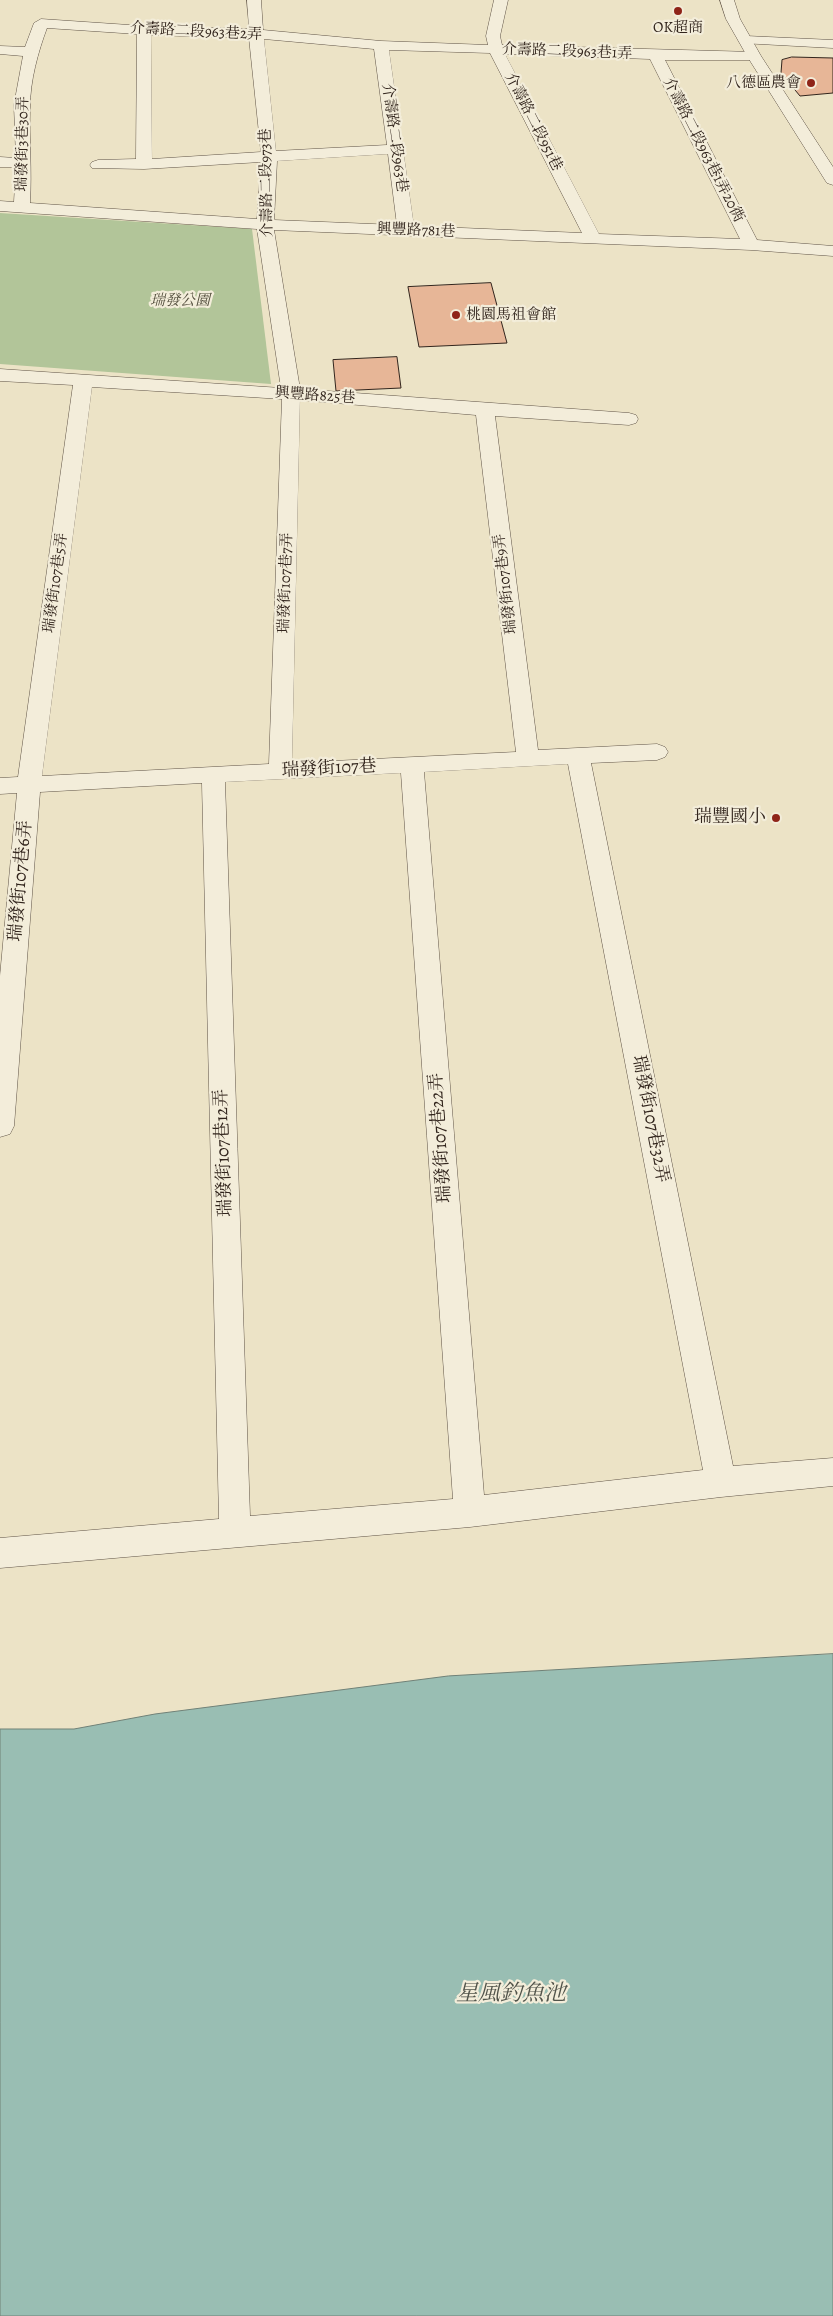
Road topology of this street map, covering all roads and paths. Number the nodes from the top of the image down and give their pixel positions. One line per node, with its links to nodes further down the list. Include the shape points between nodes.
1 (254, 0): 5 (street, 介壽路二段973巷)
2 (501, 0): 10 (street, 介壽路二段951巷, via 493,36)
3 (727, 0): 6 (street, via 733,19)
4 (144, 30): 5 (street, 介壽路二段963巷2弄); 11 (street, 介壽路二段963巷2弄, via 41,23); 18 (street)
5 (256, 34): 8 (street, 介壽路二段963巷2弄); 15 (street, 介壽路二段973巷)
6 (746, 40): 7 (street); 13 (street)
7 (833, 44)
8 (381, 45): 10 (street, 介壽路二段963巷1弄); 14 (street, 介壽路二段963巷)
9 (0, 50): 11 (street)
10 (496, 50): 12 (street, 介壽路二段963巷1弄); 25 (street, 介壽路二段951巷)
11 (31, 52): 17 (street, 瑞發街3巷30弄, via 14,105)
12 (655, 55): 13 (street, 介壽路二段963巷1弄); 26 (street, 介壽路二段963巷1弄20衖)
13 (754, 56): 20 (street)
14 (396, 149): 15 (street); 24 (street, 介壽路二段963巷)
15 (269, 156): 18 (street); 23 (street, 介壽路二段973巷)
16 (0, 162): 17 (street)
17 (24, 163): 22 (street, 瑞發街3巷30弄)
18 (144, 164): 19 (street)
19 (98, 165)
20 (833, 180)
21 (0, 206): 22 (street, 興豐路781巷)
22 (22, 208): 23 (street, 興豐路781巷)
23 (265, 225): 24 (street, 興豐路781巷); 30 (street, 介壽路二段973巷)
24 (406, 230): 25 (street, 興豐路781巷)
25 (593, 239): 26 (street, 興豐路781巷)
26 (751, 245): 27 (street, 興豐路781巷)
27 (833, 251)
28 (0, 375): 29 (street, 興豐路825巷)
29 (84, 381): 30 (street, 興豐路825巷); 39 (street, 瑞發街107巷5弄)
30 (292, 394): 31 (street, 興豐路825巷); 37 (street, 瑞發街107巷7弄)
31 (485, 410): 32 (street, 興豐路825巷); 35 (street, 瑞發街107巷9弄)
32 (629, 419)
33 (657, 752): 34 (street, 瑞發街107巷)
34 (578, 756): 35 (street, 瑞發街107巷); 43 (street, 瑞發街107巷32弄)
35 (528, 759): 36 (street, 瑞發街107巷)
36 (412, 764): 37 (street, 瑞發街107巷); 44 (street, 瑞發街107巷22弄)
37 (280, 771): 38 (street, 瑞發街107巷)
38 (213, 775): 39 (street, 瑞發街107巷); 45 (street, 瑞發街107巷12弄)
39 (29, 784): 40 (street, 瑞發街107巷); 41 (street, 瑞發街107巷6弄)
40 (0, 786)
41 (0, 1126)
42 (833, 1472): 43 (street)
43 (722, 1482): 44 (street)
44 (470, 1512): 45 (street)
45 (235, 1532): 46 (street)
46 (0, 1553)

